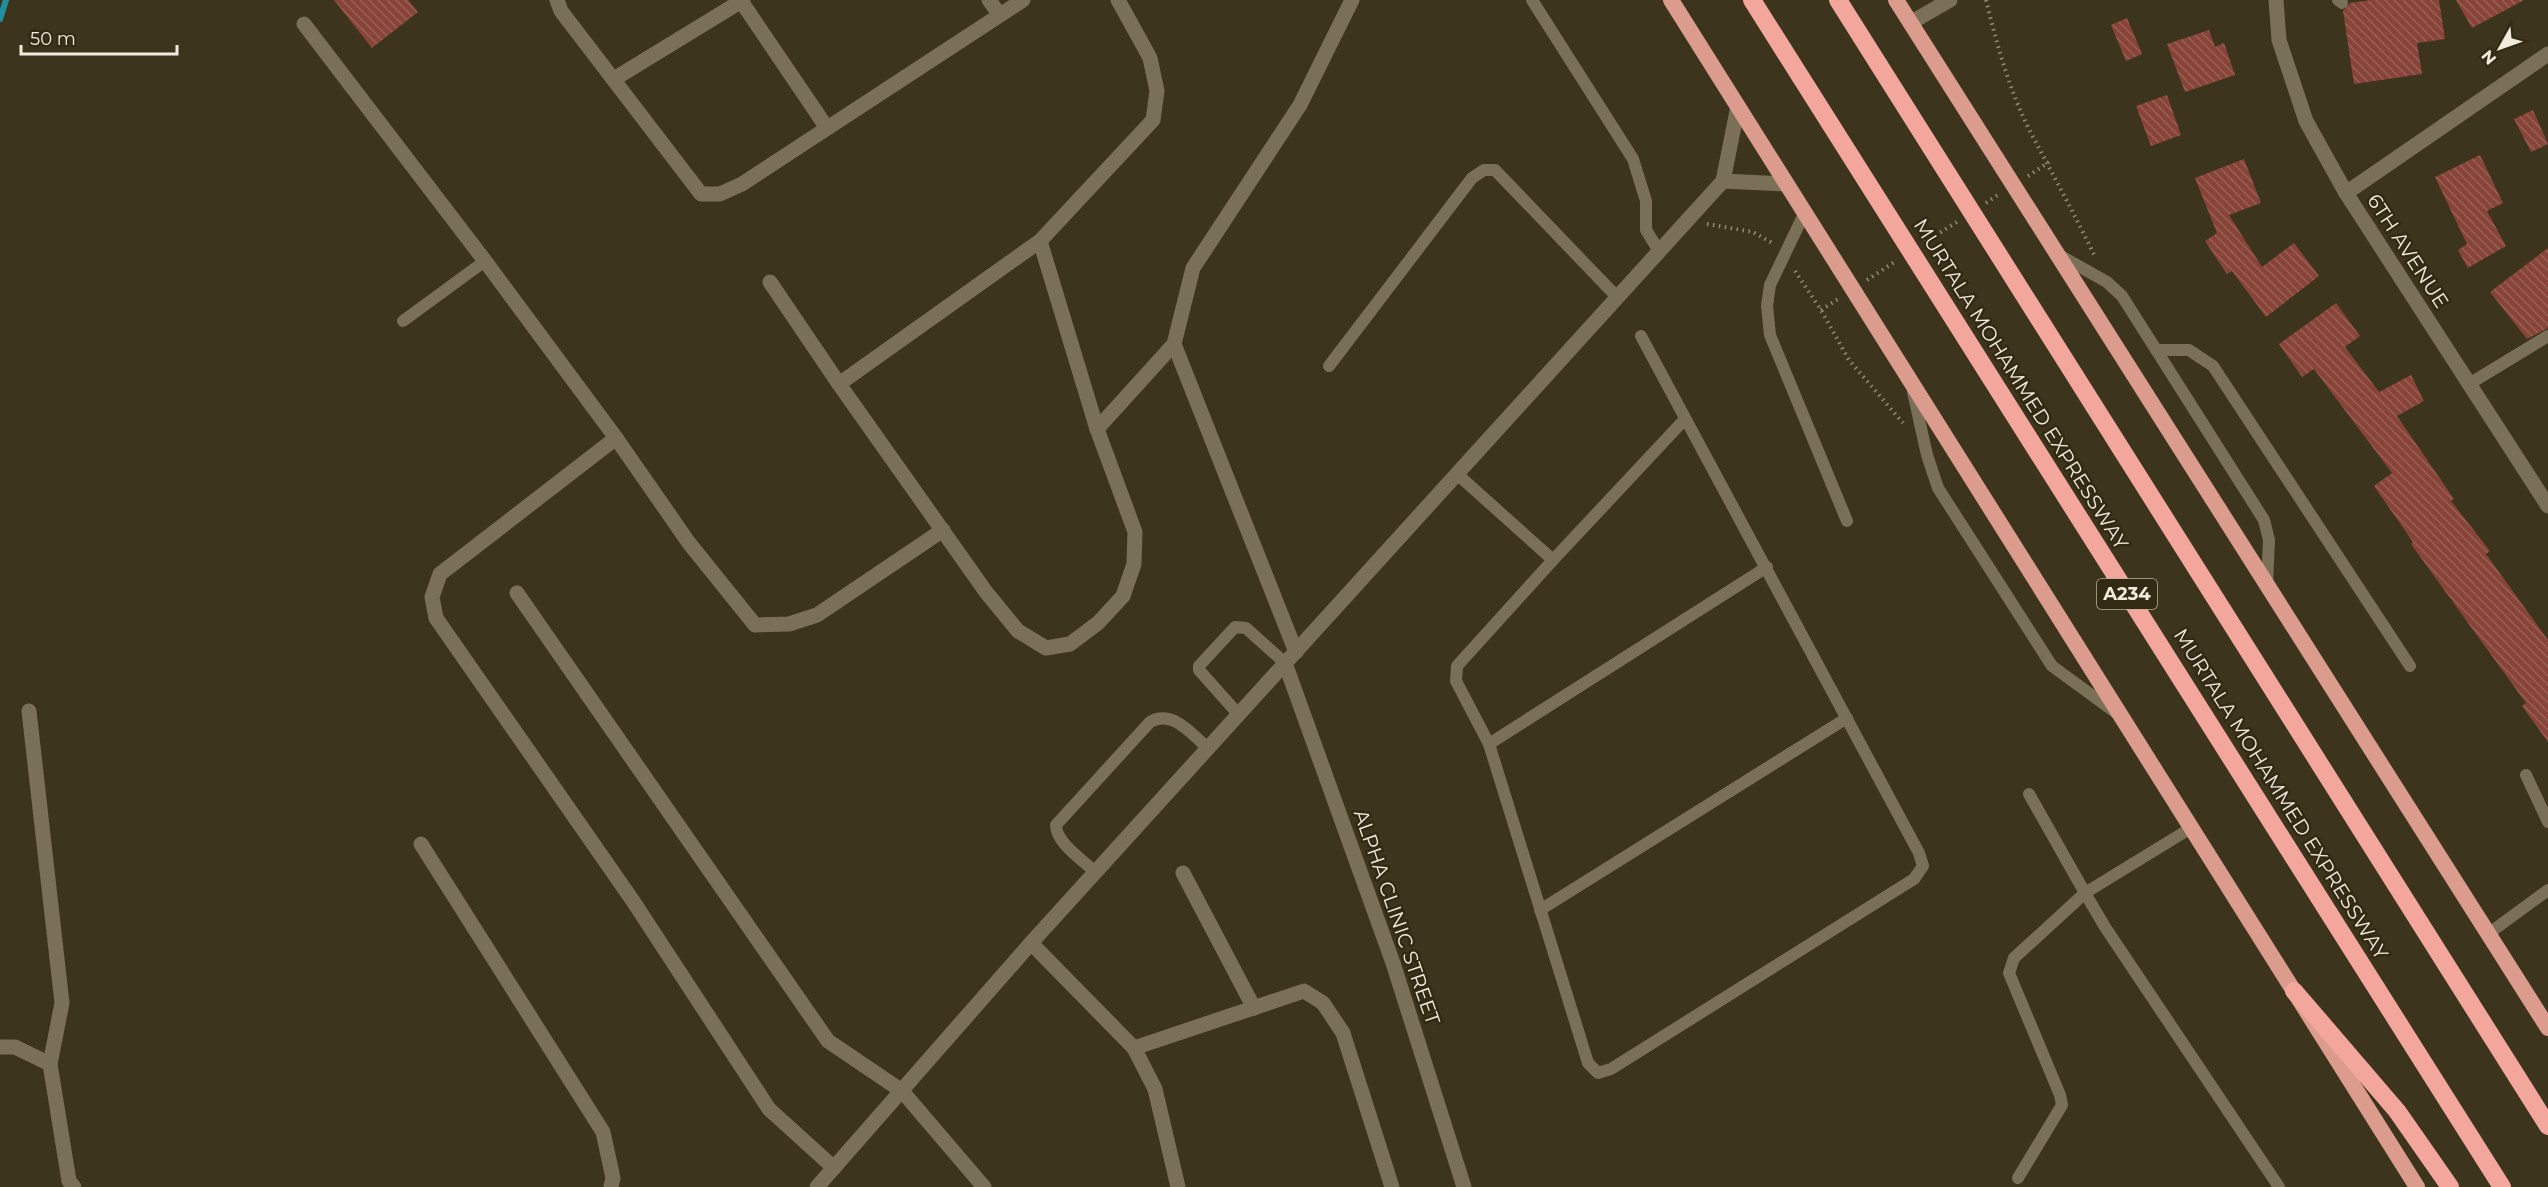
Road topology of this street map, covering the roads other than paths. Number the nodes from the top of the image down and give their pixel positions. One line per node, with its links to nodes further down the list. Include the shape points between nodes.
1 (557, 0): 18 (street, via 561,11)
2 (989, 0): 14 (street)
3 (1023, 0): 14 (street)
4 (1118, 0): 25 (street, via 1150,58 1156,91 1153,120)
5 (1352, 0): 34 (street, via 1300,105 1193,268)
6 (1532, 0): 26 (lane, via 1633,159 1646,201 1646,230)
7 (1671, 0): 19 (highway)
8 (1752, 0): 92 (highway, MURTALA MOHAMMED EXPRESSWAY / A234)
9 (1838, 0): 79 (highway)
10 (1896, 0): 15 (highway)
11 (1950, 0): 15 (street)
12 (2276, 0): 23 (street, 6TH AVENUE, via 2279,40 2306,121)
13 (742, 1): 18 (street); 20 (street)
14 (999, 14): 20 (street)
15 (1910, 23): 27 (highway)
16 (304, 24): 28 (street)
17 (2548, 54): 23 (street)
18 (614, 79): 20 (street, via 702,194 720,194 742,184)
19 (1738, 106): 21 (street); 22 (highway)
20 (827, 128)
21 (1723, 181): 22 (street); 26 (street)
22 (1787, 184): 24 (highway)
23 (2346, 193): 39 (street, 6TH AVENUE)
24 (1805, 212): 37 (highway); 46 (lane, via 1770,285 1770,335)
25 (1040, 241): 38 (street); 41 (street)
26 (1659, 251): 30 (street)
27 (2056, 254): 35 (lane, via 2107,282 2122,296); 50 (highway)
28 (485, 261): 31 (lane); 42 (street)
29 (770, 282): 38 (street)
30 (1617, 297): 36 (lane, via 1495,170 1484,170 1472,178); 43 (street)
31 (403, 321)
32 (1641, 336): 40 (lane)
33 (2548, 336): 39 (lane)
34 (1174, 344): 41 (street); 52 (street, ALPHA CLINIC STREET)
35 (2156, 350): 50 (lane, via 2264,520 2269,540); 53 (lane, via 2189,350 2214,366)
36 (1329, 366)
37 (1911, 381): 57 (highway); 57 (lane, via 1938,488 2052,666)
38 (839, 384): 47 (street)
39 (2469, 384): 44 (street, 6TH AVENUE)
40 (1685, 419): 48 (lane); 49 (lane)
41 (1097, 429): 47 (street, via 1136,532 1134,564 1123,596 1098,623 1070,644 1046,648 1018,631)
42 (616, 438): 47 (street, via 688,543 754,626 789,624 818,615); 80 (street, via 440,574 432,597 436,618 633,901 769,1109)
43 (1457, 474): 48 (lane); 52 (street)
44 (2544, 490): 45 (street, 6TH AVENUE)
45 (2548, 506)
46 (1847, 521)
47 (943, 530)
48 (1553, 560): 58 (lane, via 1457,666 1456,681)
49 (1767, 567): 56 (lane); 58 (lane)
50 (2267, 585): 70 (highway)
51 (517, 593): 78 (street, via 828,1041)
52 (1290, 657): 55 (street); 55 (lane, via 1240,626 1199,666); 88 (street, ALPHA CLINIC STREET)
53 (2410, 666)
54 (29, 711): 77 (street, via 62,1003)
55 (1239, 715): 59 (street)
56 (1847, 718): 69 (lane); 69 (lane, via 1923,866 1914,879 1611,1070 1598,1074 1588,1063)
57 (2122, 718): 63 (highway)
58 (1489, 744): 69 (lane)
59 (1208, 748): 65 (street); 65 (lane, via 1170,717 1150,722 1056,825 1062,840)
60 (2526, 775): 62 (lane)
61 (2029, 794): 68 (lane)
62 (2548, 822)
63 (2191, 828): 68 (lane); 72 (highway)
64 (421, 844): 83 (street, via 603,1132 613,1178)
65 (1095, 872): 71 (street)
66 (1184, 873): 73 (street)
67 (2548, 890): 70 (lane)
68 (2085, 893): 81 (lane, via 2014,958 2009,973 2062,1105); 89 (lane)
69 (1540, 910)
70 (2488, 934): 74 (highway)
71 (1031, 943): 76 (street); 78 (street)
72 (2294, 991): 90 (highway); 91 (highway, via 2397,1111)
73 (1254, 1008): 76 (street); 87 (street, via 1304,991 1323,1003 1343,1033)
74 (2548, 1028)
75 (0, 1047): 77 (street, via 15,1047)
76 (1134, 1048): 86 (street, via 1155,1089)
77 (50, 1064): 82 (street, via 69,1180)
78 (902, 1091): 80 (street); 85 (street)
79 (2548, 1126)
80 (834, 1168): 84 (street)
81 (2018, 1178)
82 (74, 1187)
83 (611, 1187)
84 (818, 1187)
85 (984, 1187)
86 (1178, 1187)
87 (1392, 1187)
88 (1464, 1187)
89 (2279, 1187)
90 (2417, 1187)
91 (2450, 1187)
92 (2502, 1187)

